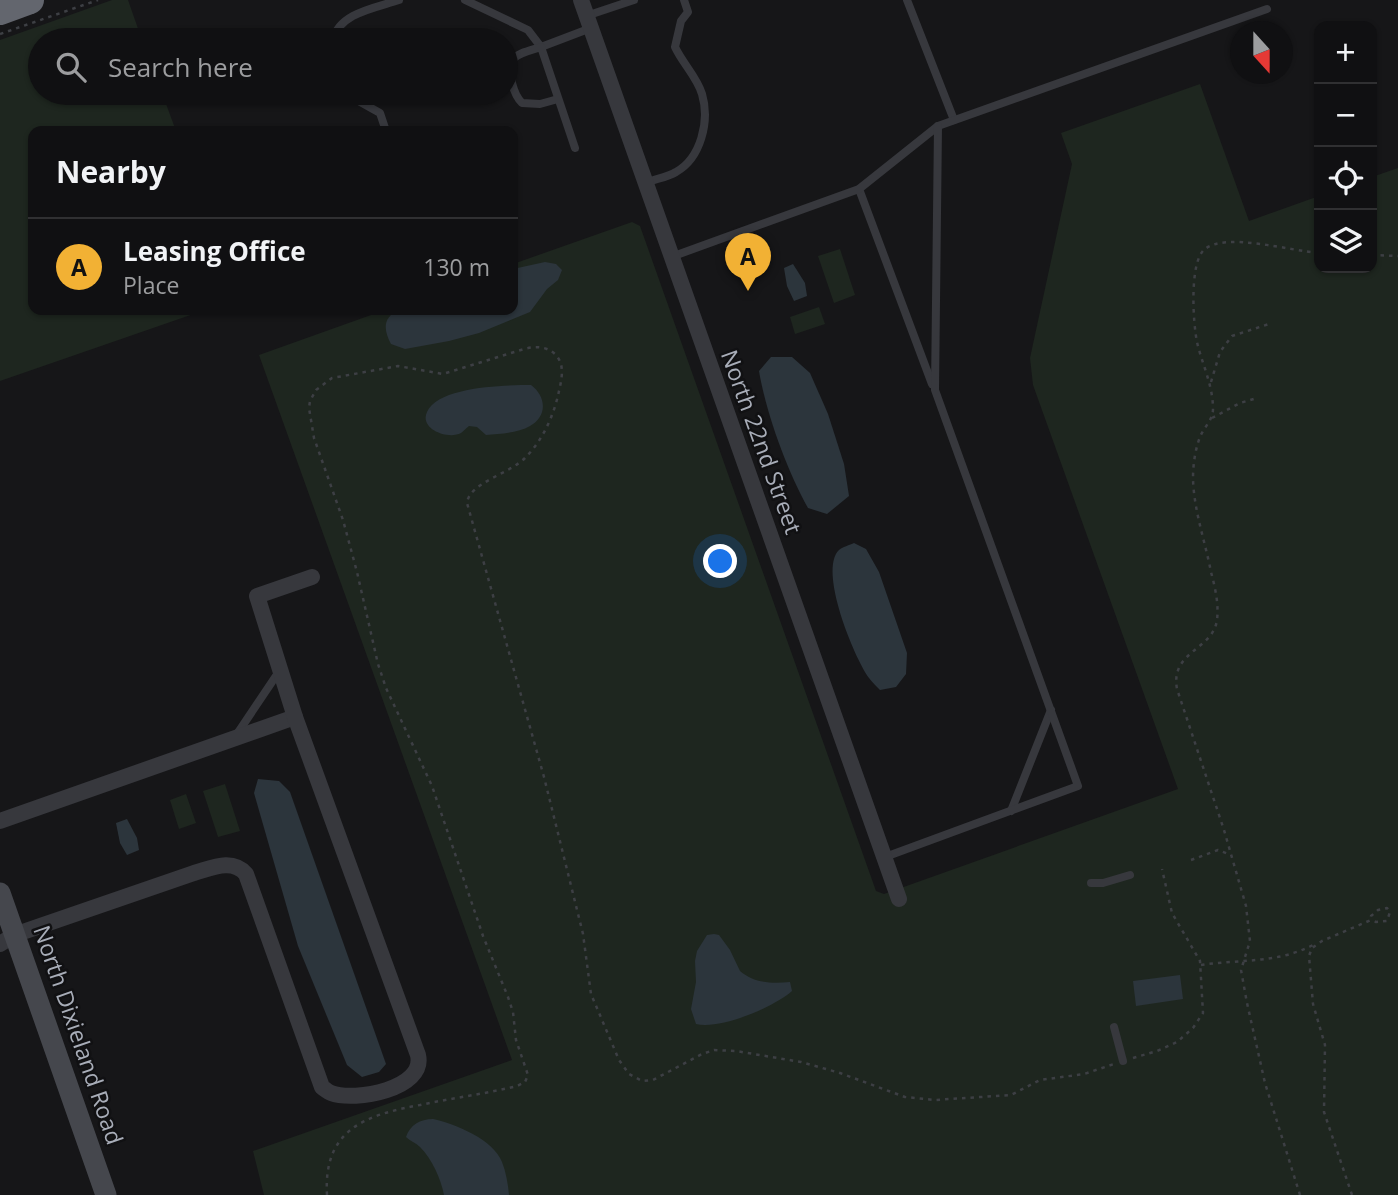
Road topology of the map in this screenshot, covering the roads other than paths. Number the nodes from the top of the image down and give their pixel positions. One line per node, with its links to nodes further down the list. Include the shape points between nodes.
1 (30, 0): 9 (highway)
2 (399, 0): 11 (lane, via 348,18)
3 (465, 0): 12 (lane, via 528,30)
4 (581, 0): 10 (street, North 22nd Street)
5 (634, 0): 10 (lane)
6 (684, 0): 21 (lane, via 688,12 675,47 702,94 703,135 692,159 676,173)
7 (907, 0): 17 (lane)
8 (1267, 9): 17 (lane)
9 (0, 11)
10 (589, 22): 12 (lane); 21 (street, North 22nd Street)
11 (336, 28)
12 (541, 47): 13 (lane); 15 (lane)
13 (518, 54)
14 (518, 99): 15 (lane, via 540,104)
15 (558, 99): 20 (lane)
16 (366, 105): 19 (lane, via 380,113)
17 (954, 120): 18 (lane)
18 (939, 125): 22 (lane); 24 (lane)
19 (384, 126)
20 (575, 148)
21 (645, 183): 23 (street, North 22nd Street)
22 (859, 189): 23 (lane); 24 (lane)
23 (671, 257): 32 (street, North 22nd Street)
24 (935, 390): 27 (lane)
25 (312, 577): 26 (street, via 257,596)
26 (280, 670): 28 (street); 29 (lane)
27 (1051, 710): 30 (lane); 30 (lane, via 1078,786)
28 (295, 717): 29 (street); 37 (street, via 418,1055 417,1072 407,1082 364,1094 330,1093 322,1087 246,874 235,866 194,873)
29 (234, 738): 31 (street)
30 (1011, 811): 32 (lane)
31 (0, 821)
32 (884, 858): 36 (street, North 22nd Street)
33 (1130, 875): 34 (lane)
34 (1091, 883)
35 (0, 893): 37 (street, North Dixieland Road)
36 (899, 899)
37 (7, 939): 40 (street, North Dixieland Road)
38 (1114, 1027): 39 (lane)
39 (1123, 1061)
40 (106, 1195)

